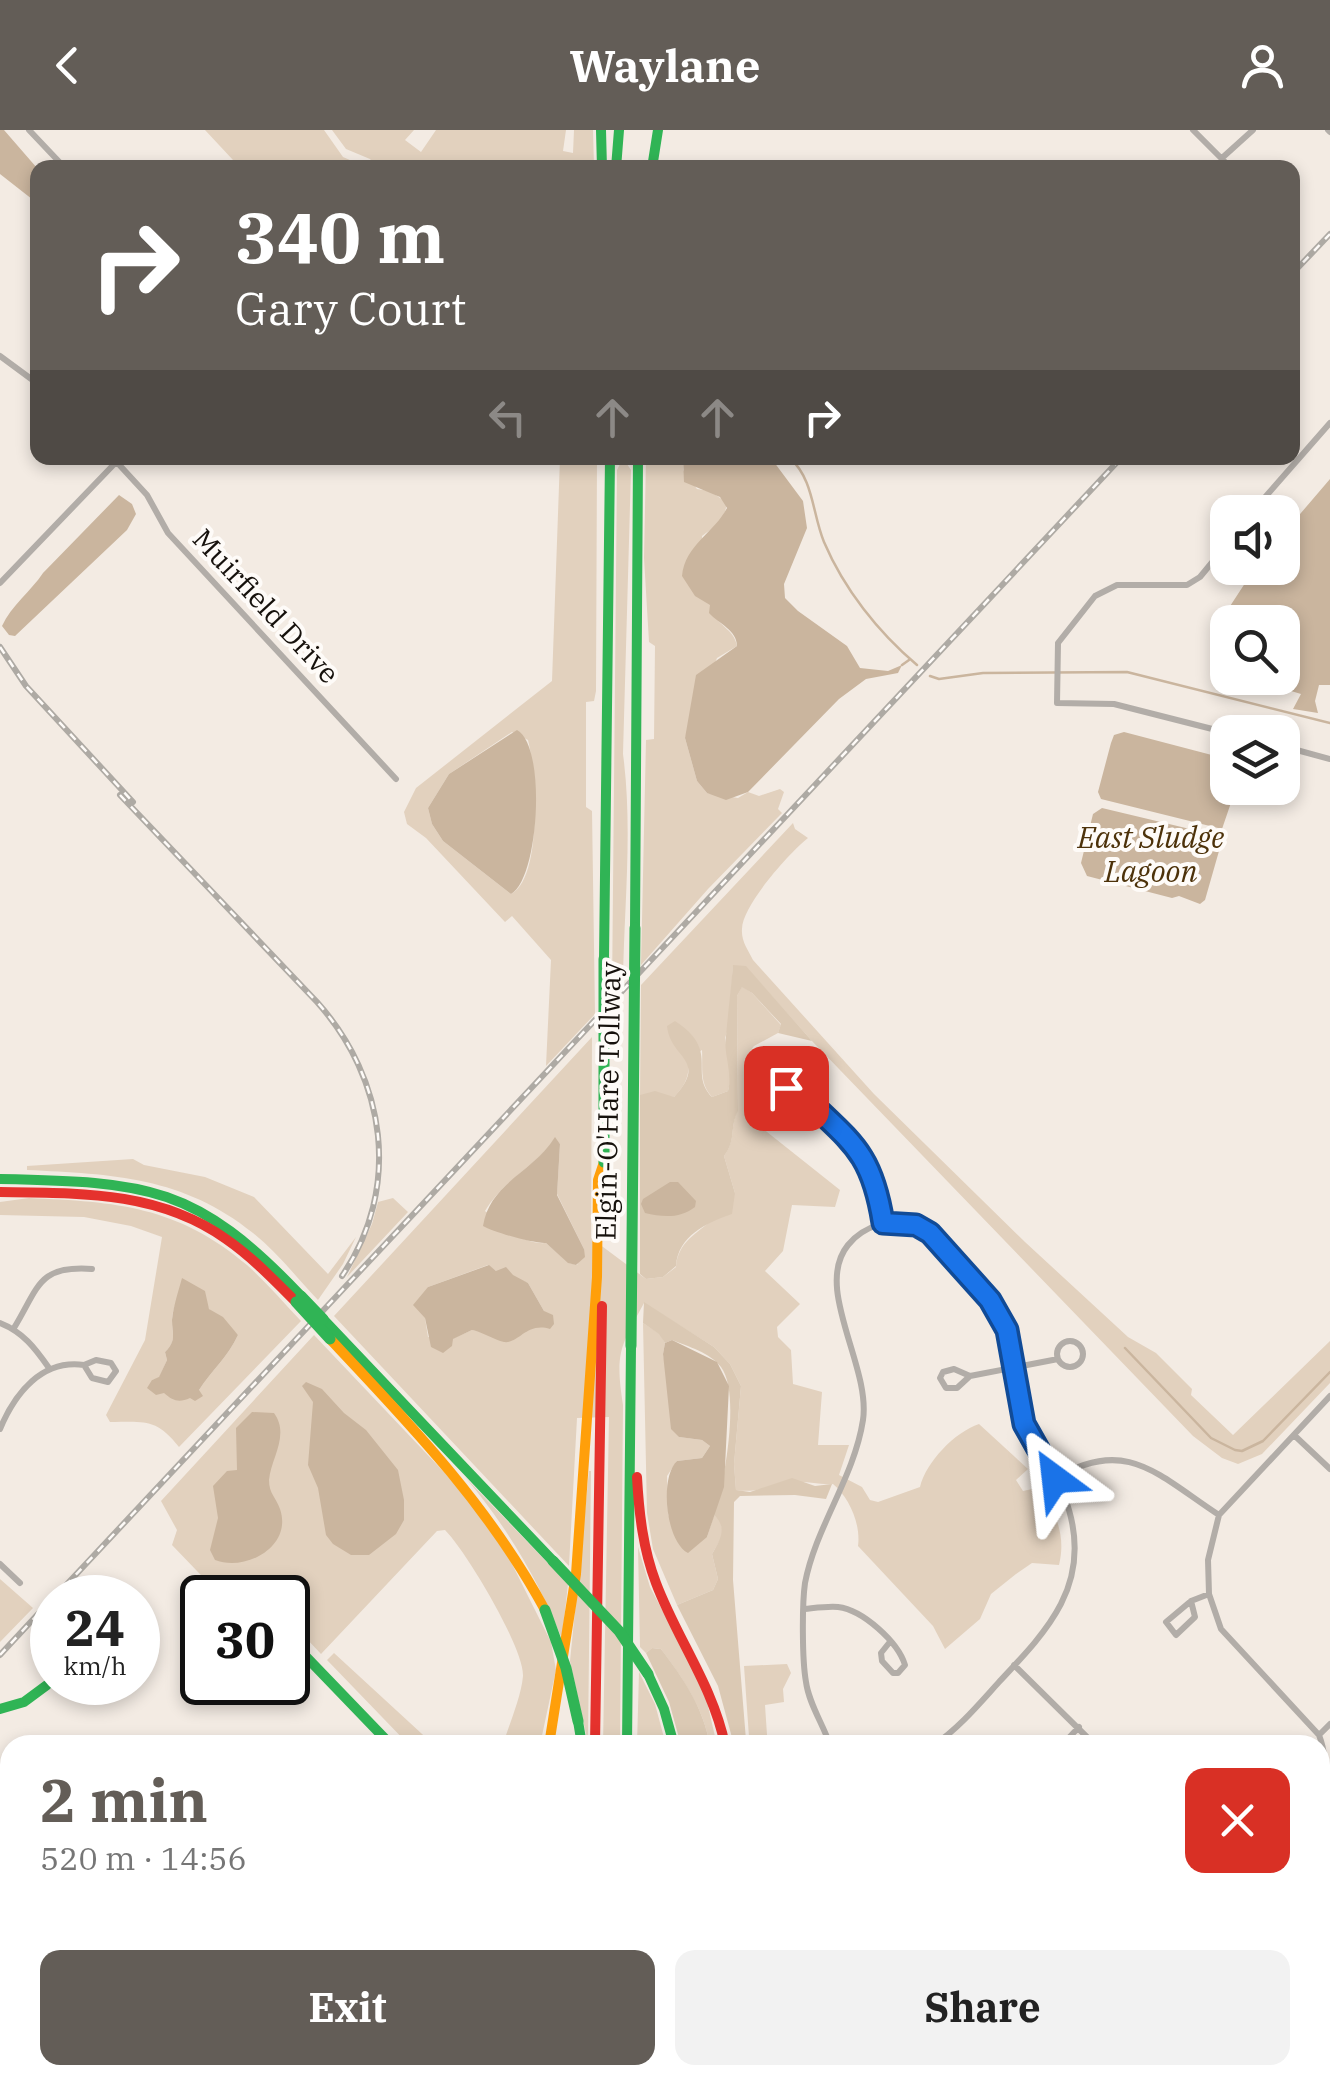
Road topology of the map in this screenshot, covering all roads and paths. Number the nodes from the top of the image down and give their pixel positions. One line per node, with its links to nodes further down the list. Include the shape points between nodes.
1 (30, 130): 8 (street)
2 (601, 130): 9 (main road)
3 (619, 130): 10 (main road)
4 (658, 130): 11 (main road)
5 (1193, 130): 7 (street)
6 (1252, 130): 7 (street)
7 (1222, 158)
8 (58, 160)
9 (602, 160)
10 (617, 160)
11 (653, 160)
12 (0, 356): 13 (street)
13 (30, 378)
14 (1330, 422): 15 (street)
15 (1300, 457)
16 (111, 465): 23 (street)
17 (122, 465): 27 (street, Muirfield Drive, via 168,533)
18 (607, 465): 44 (main road, Elgin-O'Hare Tollway, bridge, via 604,1162 598,1180)
19 (638, 465): 41 (main road, Elgin-O'Hare Tollway, bridge)
20 (1293, 465): 21 (street)
21 (1267, 495)
22 (1210, 564): 24 (street, via 1187,585 1117,586 1095,596 1056,649 1057,703 1114,704)
23 (0, 583)
24 (1210, 728)
25 (1300, 750): 26 (street)
26 (1330, 758)
27 (396, 779)
28 (814, 1106): 28 (street, via 794,1087 781,1092 793,1110); 31 (street, via 863,1155)
29 (0, 1180): 33 (main road, via 105,1181 178,1198 235,1230)
30 (0, 1192): 33 (main road, via 96,1192 164,1206 238,1246)
31 (883, 1223): 40 (street, via 916,1225 940,1243 990,1300 1007,1330); 54 (street, via 847,1246 834,1275 865,1404 853,1463 806,1583)
32 (92, 1269): 35 (street, via 55,1270)
33 (298, 1299): 36 (main road, bridge)
34 (0, 1323): 35 (street)
35 (14, 1328): 39 (street)
36 (333, 1336): 64 (main road, bridge, via 515,1552 566,1668); 67 (main road, bridge, via 619,1631 648,1674)
37 (1058, 1359): 37 (street, via 1076,1366 1082,1348 1063,1344); 40 (street)
38 (84, 1366): 38 (street, via 92,1378 108,1382 116,1371 96,1360); 39 (street)
39 (49, 1368): 45 (street, via 22,1391)
40 (1015, 1369): 42 (street); 48 (street, via 1024,1424)
41 (631, 1376): 66 (main road, Elgin-O'Hare Tollway); 68 (main road, via 642,1536 656,1582 710,1689)
42 (970, 1376)
43 (1330, 1396): 46 (street)
44 (594, 1417): 63 (main road); 65 (main road)
45 (0, 1429)
46 (1294, 1434): 47 (street); 49 (street)
47 (1330, 1469)
48 (1055, 1479): 49 (street, via 1079,1464 1112,1457 1145,1466); 57 (street, via 1071,1522 1072,1575 1052,1623)
49 (1219, 1515): 52 (street, via 1208,1560)
50 (0, 1564): 51 (street)
51 (20, 1583)
52 (1209, 1594): 53 (street); 73 (street, via 1220,1628)
53 (1191, 1601): 53 (street, via 1166,1622 1176,1635 1195,1617)
54 (805, 1608): 55 (street, via 840,1607 862,1616); 69 (street, via 806,1682)
55 (890, 1643): 55 (street, via 882,1661 898,1673 904,1659)
56 (310, 1661): 62 (main road)
57 (1014, 1666): 61 (street); 70 (street)
58 (30, 1698): 59 (main road)
59 (0, 1709)
60 (1330, 1724): 73 (street)
61 (1079, 1727): 71 (street); 72 (street)
62 (381, 1735)
63 (551, 1735)
64 (580, 1735)
65 (595, 1735)
66 (628, 1735)
67 (671, 1735)
68 (722, 1735)
69 (826, 1735)
70 (946, 1735)
71 (1071, 1735)
72 (1086, 1735)
73 (1319, 1735)

